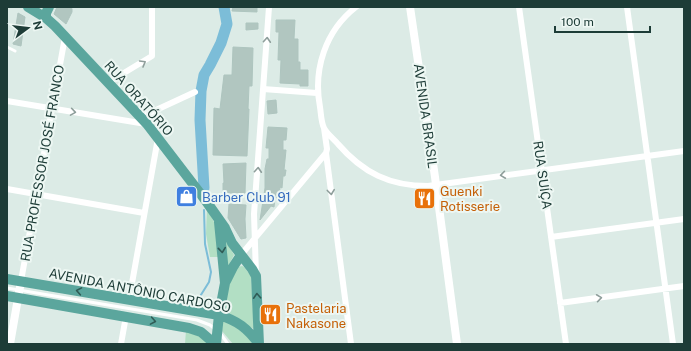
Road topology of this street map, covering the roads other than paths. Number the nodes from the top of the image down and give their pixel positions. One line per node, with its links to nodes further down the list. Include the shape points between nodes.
1 (28, 7): 9 (main road, RUA ORATÓRIO)
2 (49, 7): 9 (main road)
3 (152, 7): 13 (street, one-way to 3, via 152,56)
4 (269, 7): 14 (street, one-way to 4)
5 (356, 7): 16 (street, via 342,20 324,48 319,65)
6 (410, 7): 26 (street, AVENIDA BRASIL)
7 (519, 7): 25 (street, RUA SUÍÇA)
8 (627, 7): 24 (street)
9 (46, 18): 10 (main road, RUA ORATÓRIO)
10 (65, 37): 13 (main road, RUA ORATÓRIO); 18 (street, RUA PROFESSOR JOSÉ FRANCO)
11 (7, 47): 12 (lane)
12 (15, 51)
13 (109, 82): 19 (main road, RUA ORATÓRIO)
14 (263, 89): 16 (street); 33 (street, one-way to 14, via 254,214)
15 (196, 92): 19 (street)
16 (318, 93): 20 (street)
17 (7, 101): 18 (street)
18 (52, 109): 19 (street, one-way to 19); 28 (street, RUA PROFESSOR JOSÉ FRANCO)
19 (144, 121): 21 (main road, RUA ORATÓRIO)
20 (324, 128): 23 (street); 26 (street, via 354,162 378,176 417,186)
21 (158, 138): 29 (street); 30 (main road, RUA ORATÓRIO)
22 (684, 151): 24 (street)
23 (326, 154): 33 (street); 54 (street, one-way to 54)
24 (648, 156): 25 (street); 32 (street)
25 (542, 170): 26 (street, one-way to 26); 34 (street, RUA SUÍÇA)
26 (436, 184): 55 (street, AVENIDA BRASIL)
27 (7, 189): 28 (street)
28 (36, 194): 29 (street); 42 (street, RUA PROFESSOR JOSÉ FRANCO)
29 (144, 213): 44 (street)
30 (218, 218): 35 (main road, RUA ORATÓRIO); 38 (main road, one-way to 38)
31 (684, 220): 32 (street)
32 (656, 223): 34 (street); 41 (street)
33 (256, 236): 35 (street); 36 (street)
34 (551, 237): 45 (street, RUA SUÍÇA)
35 (244, 259): 36 (main road, RUA ORATÓRIO); 38 (main road, via 233,267)
36 (256, 276): 53 (main road, one-way to 36)
37 (7, 279): 42 (main road, AVENIDA ANTÔNIO CARDOSO)
38 (225, 283): 47 (main road)
39 (684, 286): 41 (street)
40 (7, 288): 42 (lane)
41 (666, 289): 45 (street, one-way to 41); 57 (street)
42 (19, 290): 43 (main road, AVENIDA ANTÔNIO CARDOSO); 44 (main road, AVENIDA ANTÔNIO CARDOSO, one-way to 42); 46 (main road, AVENIDA ANTÔNIO CARDOSO); 48 (lane, via 197,320); 49 (street)
43 (7, 296)
44 (129, 300): 47 (main road, AVENIDA ANTÔNIO CARDOSO)
45 (560, 303): 56 (street, RUA SUÍÇA)
46 (126, 316): 50 (street); 51 (main road, AVENIDA ANTÔNIO CARDOSO, one-way to 51, via 189,328 201,332)
47 (219, 316): 48 (main road); 53 (main road, AVENIDA ANTÔNIO CARDOSO, via 236,321 245,327)
48 (217, 330): 51 (main road); 52 (lane)
49 (10, 344)
50 (121, 344)
51 (215, 344)
52 (228, 344)
53 (259, 344)
54 (351, 344)
55 (457, 344)
56 (566, 344)
57 (673, 344)

